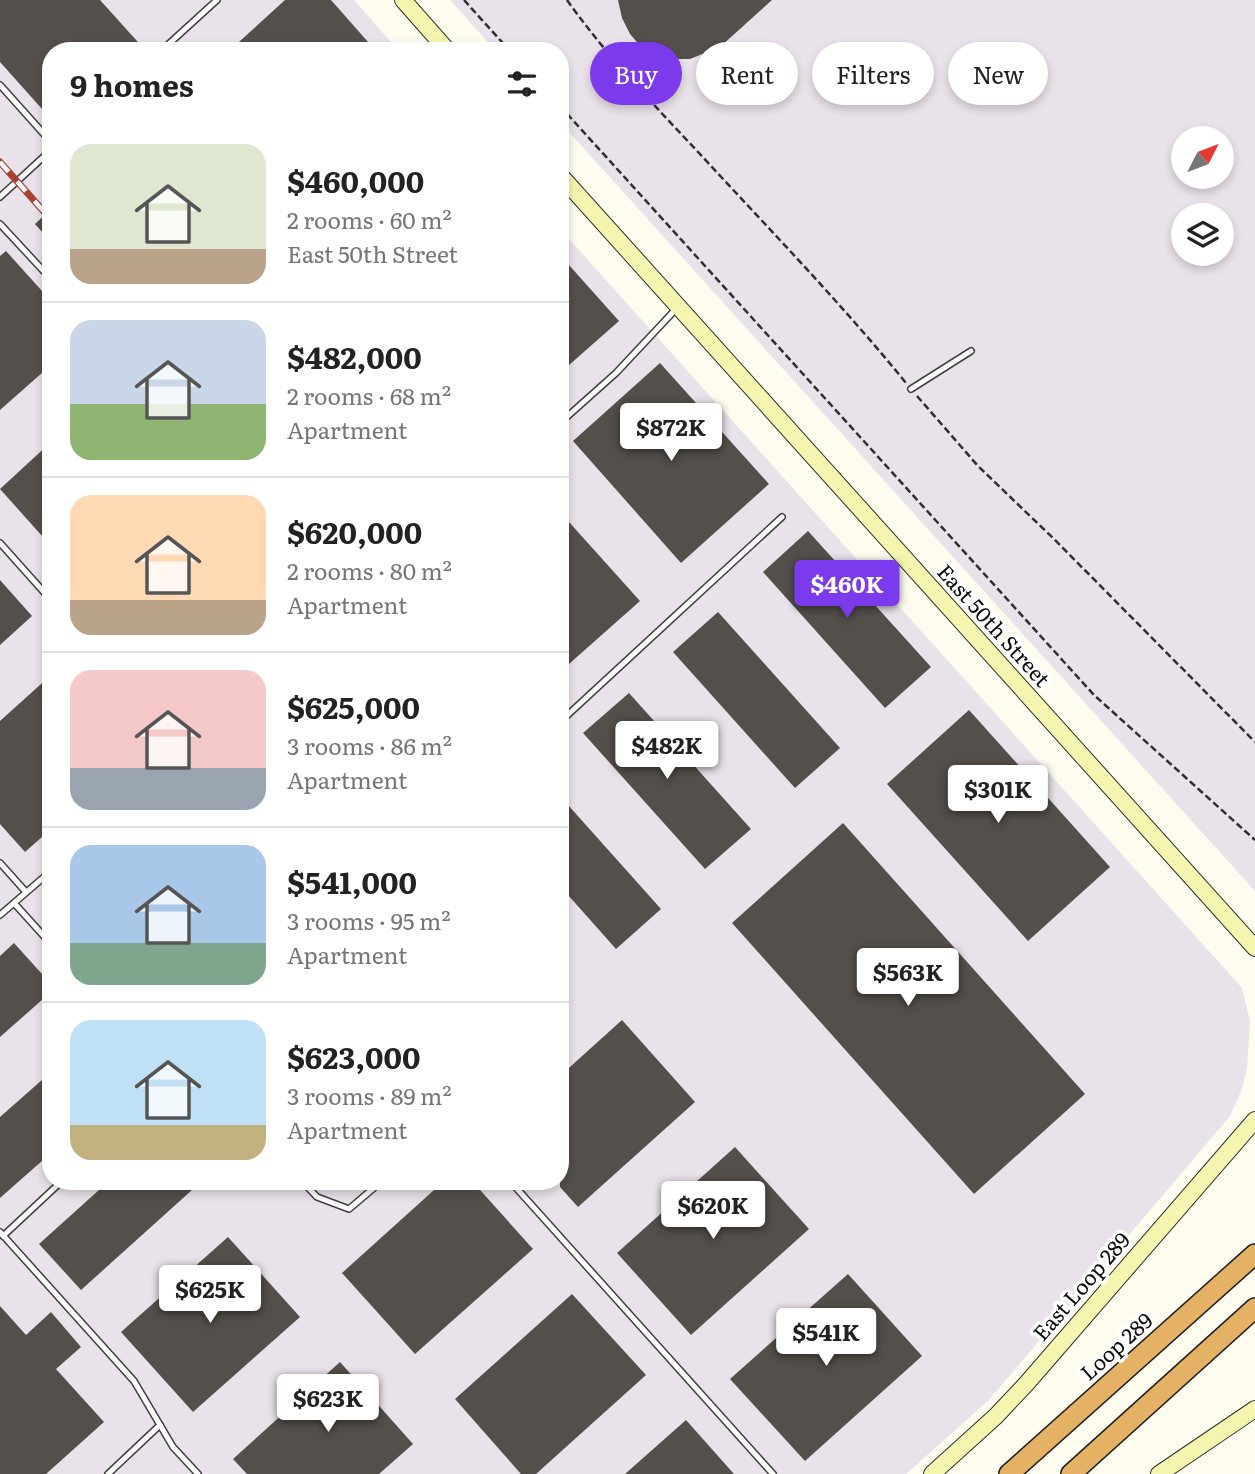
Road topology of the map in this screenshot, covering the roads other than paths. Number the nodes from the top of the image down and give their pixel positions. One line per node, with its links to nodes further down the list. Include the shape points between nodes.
1 (217, 0): 3 (lane)
2 (402, 0): 4 (main road)
3 (171, 42)
4 (440, 42)
5 (0, 85): 6 (lane)
6 (42, 132)
7 (42, 158): 9 (lane)
8 (569, 185): 12 (main road, East 50th Street)
9 (0, 197)
10 (0, 224): 11 (lane)
11 (42, 269)
12 (678, 306): 15 (lane, via 616,373); 26 (main road, East 50th Street)
13 (971, 351): 14 (lane)
14 (911, 389)
15 (569, 415)
16 (782, 517): 19 (lane)
17 (0, 543): 18 (lane)
18 (42, 590)
19 (569, 714)
20 (0, 863): 22 (lane)
21 (42, 879): 22 (lane)
22 (26, 892): 23 (lane)
23 (14, 903): 24 (lane); 25 (lane)
24 (0, 915)
25 (42, 934)
26 (1255, 948)
27 (1255, 1120): 40 (main road, East Loop 289, via 1027,1383)
28 (52, 1190): 32 (lane)
29 (310, 1190): 30 (lane, via 349,1209)
30 (371, 1190)
31 (518, 1190): 39 (lane)
32 (2, 1234): 36 (lane, via 134,1381)
33 (1255, 1254): 41 (highway, Loop 289)
34 (1255, 1308): 42 (highway)
35 (1255, 1409): 43 (main road)
36 (160, 1426): 37 (lane); 38 (lane)
37 (108, 1474)
38 (198, 1474)
39 (773, 1474)
40 (932, 1474)
41 (1009, 1474)
42 (1071, 1474)
43 (1159, 1474)

